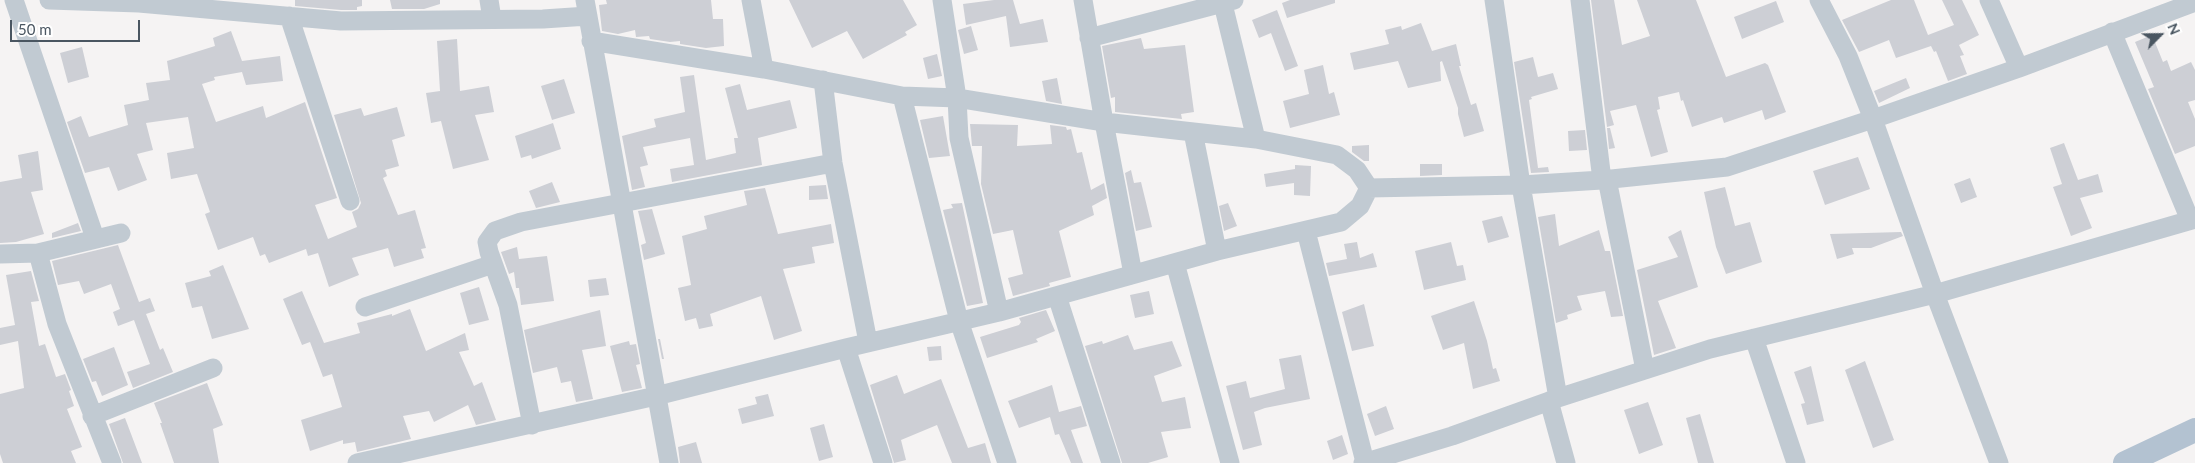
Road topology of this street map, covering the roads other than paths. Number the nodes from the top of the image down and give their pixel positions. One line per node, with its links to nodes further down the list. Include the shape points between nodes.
1 (14, 0): 40 (street)
2 (49, 0): 11 (street)
3 (489, 0): 18 (street)
4 (751, 0): 23 (street)
5 (942, 0): 26 (street)
6 (1083, 0): 20 (street)
7 (1494, 0): 33 (street)
8 (1580, 0): 32 (street)
9 (1819, 0): 27 (street, via 1848,56)
10 (1989, 0): 22 (street)
11 (110, 1): 14 (street)
12 (1226, 1): 20 (street); 30 (street)
13 (2195, 2): 19 (street)
14 (193, 4): 15 (street)
15 (267, 7): 17 (street)
16 (586, 8): 18 (street); 21 (street)
17 (289, 16): 18 (street, via 341,20); 35 (street)
18 (492, 19)
19 (2112, 32): 22 (street); 37 (street)
20 (1089, 38): 28 (street)
21 (591, 41): 23 (street); 36 (street)
22 (2019, 68): 27 (street)
23 (764, 69): 24 (street)
24 (823, 80): 25 (street); 31 (street)
25 (902, 96): 26 (street); 51 (street)
26 (957, 98): 28 (street); 50 (street, via 959,138)
27 (1873, 119): 32 (street, via 1727,166); 47 (street)
28 (1104, 122): 29 (street); 46 (street)
29 (1193, 132): 30 (street); 41 (street)
30 (1256, 139): 34 (street, via 1337,155 1357,170)
31 (833, 163): 36 (street); 53 (street)
32 (1605, 179): 33 (street); 56 (street)
33 (1521, 185): 34 (street); 58 (street)
34 (1368, 188): 38 (street, via 1360,206 1341,222)
35 (350, 201)
36 (622, 204): 45 (street, via 521,222 495,231 487,242); 57 (street)
37 (2192, 220): 47 (street)
38 (1306, 231): 41 (street); 69 (street)
39 (121, 233): 40 (street)
40 (95, 238): 43 (street)
41 (1217, 251): 44 (street)
42 (0, 254): 43 (street)
43 (38, 254): 59 (street, via 57,324)
44 (1175, 263): 46 (street); 68 (street)
45 (493, 264): 49 (street); 60 (street, via 508,305)
46 (1133, 274): 48 (street)
47 (1935, 294): 52 (street); 72 (street)
48 (1057, 296): 50 (street); 67 (street)
49 (365, 307)
50 (999, 312): 51 (street)
51 (959, 322): 53 (street); 66 (street)
52 (1754, 338): 56 (street); 71 (street)
53 (868, 342): 54 (street)
54 (846, 348): 57 (street); 65 (street)
55 (213, 368): 59 (street)
56 (1645, 370): 58 (street)
57 (656, 396): 60 (street); 64 (street)
58 (1554, 399): 69 (street, via 1452,436); 70 (street)
59 (92, 416): 62 (street)
60 (532, 425): 63 (street)
61 (2195, 430): 73 (main road)
62 (112, 463)
63 (356, 463)
64 (670, 463)
65 (883, 463)
66 (1007, 463)
67 (1111, 463)
68 (1230, 463)
69 (1364, 463)
70 (1566, 463)
71 (1796, 463)
72 (1999, 463)
73 (2125, 463)

